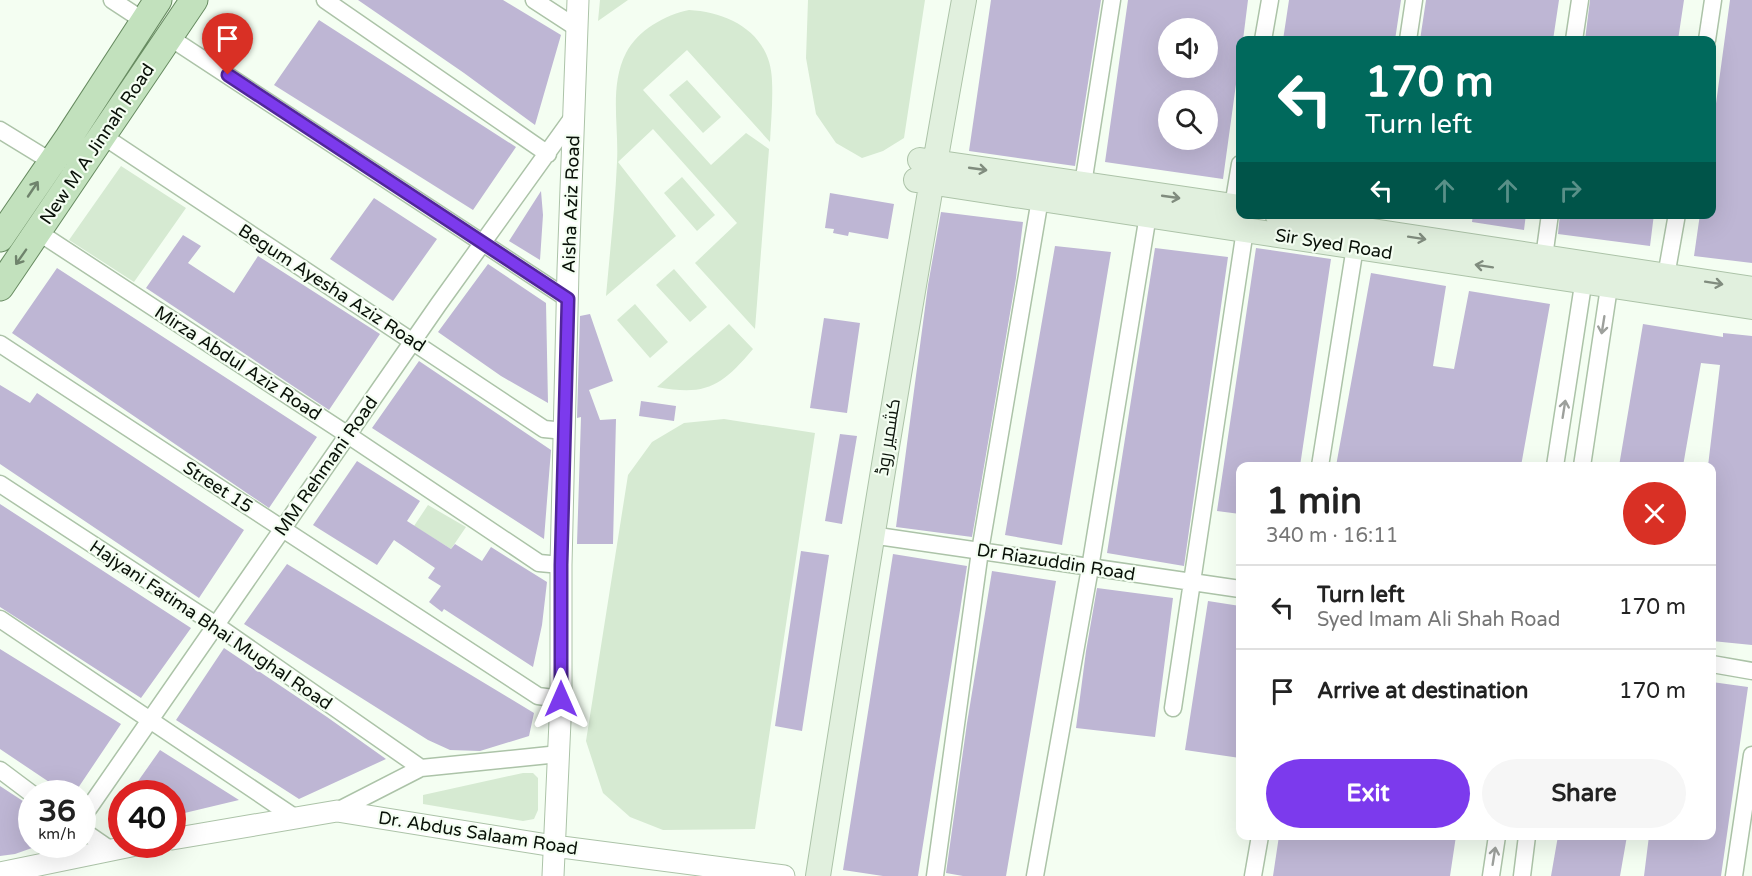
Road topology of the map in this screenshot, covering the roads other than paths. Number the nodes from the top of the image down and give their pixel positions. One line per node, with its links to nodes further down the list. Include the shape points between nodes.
1 (112, 0): 13 (street)
2 (194, 0): 19 (main road, New M A Jinnah Road)
3 (326, 0): 23 (street)
4 (534, 0): 14 (street)
5 (578, 0): 14 (street, Aisha Aziz Road)
6 (947, 0): 25 (main road, کشمیر روڈ)
7 (964, 0): 25 (main road, کشمیر روڈ)
8 (1112, 0): 26 (street)
9 (1270, 0): 15 (street)
10 (1414, 0): 16 (street)
11 (1580, 0): 17 (street)
12 (1713, 0): 18 (street)
13 (151, 10): 24 (main road, New M A Jinnah Road)
14 (577, 28): 20 (street, Aisha Aziz Road)
15 (1264, 36)
16 (1408, 36)
17 (1575, 36)
18 (1708, 36)
19 (169, 37): 22 (main road, New M A Jinnah Road); 41 (street)
20 (573, 117): 23 (street, MM Rehmani Road); 49 (street, Aisha Aziz Road)
21 (0, 130): 24 (street)
22 (103, 136): 38 (main road, New M A Jinnah Road); 51 (street, Begum Ayesha Aziz Road)
23 (548, 153): 41 (street, MM Rehmani Road)
24 (52, 162): 40 (main road, New M A Jinnah Road, one-way to 24)
25 (925, 171): 26 (main road, Sir Syed Road, one-way to 26); 27 (main road, Sir Syed Road); 60 (main road, کشمیر روڈ); 90 (main road, کشمیر روڈ, via 857,532)
26 (1083, 184): 28 (main road, Sir Syed Road)
27 (1040, 199): 28 (main road, Sir Syed Road); 61 (street)
28 (1110, 199): 29 (main road, Sir Syed Road, one-way to 29); 31 (main road, Sir Syed Road)
29 (1236, 214)
30 (1236, 214): 31 (main road, Sir Syed Road)
31 (1148, 215): 63 (street)
32 (1239, 219): 64 (street)
33 (1262, 219): 39 (main road, Sir Syed Road)
34 (1289, 219): 39 (main road, Sir Syed Road)
35 (1549, 219): 43 (street)
36 (1676, 219): 46 (street)
37 (1380, 223): 39 (main road, Sir Syed Road); 43 (main road, Sir Syed Road, one-way to 43)
38 (38, 232): 47 (main road, New M A Jinnah Road, one-way to 47); 54 (street, Mirza Abdul Aziz Road)
39 (1319, 232): 42 (main road, Sir Syed Road)
40 (0, 238)
41 (483, 242): 49 (street); 51 (street, MM Rehmani Road)
42 (1355, 247): 44 (main road, Sir Syed Road, one-way to 42); 55 (street)
43 (1544, 257): 44 (main road, Sir Syed Road)
44 (1585, 273): 45 (main road, Sir Syed Road); 56 (street, one-way to 44)
45 (1610, 276): 46 (main road, Sir Syed Road); 50 (main road, Sir Syed Road); 57 (street, one-way to 57)
46 (1666, 276): 48 (main road, Sir Syed Road, one-way to 48)
47 (0, 287)
48 (1752, 289)
49 (568, 299): 53 (street, Aisha Aziz Road)
50 (1752, 307)
51 (413, 341): 53 (street, Begum Ayesha Aziz Road, via 544,429); 54 (street, MM Rehmani Road)
52 (0, 344): 59 (street, Street 15)
53 (565, 431): 62 (street, Aisha Aziz Road)
54 (348, 435): 59 (street, MM Rehmani Road); 62 (street, Mirza Abdul Aziz Road, via 539,563)
55 (1321, 462)
56 (1556, 462)
57 (1583, 462)
58 (0, 484): 67 (street, Hajyani Fatima Bhai Mughal Road)
59 (282, 530): 67 (street, MM Rehmani Road); 70 (street, Street 15, via 538,696)
60 (871, 536): 61 (street, Dr Riazuddin Road); 91 (main road, کشمیر روڈ)
61 (980, 551): 63 (street, Dr Riazuddin Road); 92 (street)
62 (561, 565): 70 (street, Aisha Aziz Road)
63 (1089, 568): 64 (street, Dr Riazuddin Road); 93 (street)
64 (1192, 582): 65 (street, Dr Riazuddin Road); 71 (street)
65 (1236, 588)
66 (0, 619): 72 (street)
67 (216, 626): 72 (street, MM Rehmani Road); 75 (street, Hajyani Fatima Bhai Mughal Road)
68 (1716, 665): 69 (street)
69 (1752, 671)
70 (561, 699): 73 (street, Aisha Aziz Road)
71 (1173, 708)
72 (150, 720): 78 (street, MM Rehmani Road); 80 (street)
73 (559, 754): 75 (street); 85 (street, Aisha Aziz Road)
74 (1752, 755): 97 (street)
75 (421, 768): 79 (street)
76 (0, 770): 77 (street)
77 (18, 784)
78 (96, 798)
79 (337, 811): 80 (street, Dr. Abdus Salaam Road); 85 (street, Dr. Abdus Salaam Road)
80 (294, 817): 81 (street, Dr. Abdus Salaam Road)
81 (186, 836)
82 (1259, 840): 94 (street)
83 (1496, 840): 95 (street, one-way to 83)
84 (1526, 840): 96 (street)
85 (554, 846): 88 (street, Aisha Aziz Road); 89 (street, Dr. Abdus Salaam Road)
86 (46, 858): 87 (street)
87 (0, 873)
88 (553, 876)
89 (784, 876)
90 (802, 876)
91 (818, 876)
92 (934, 876)
93 (1035, 876)
94 (1253, 876)
95 (1491, 876)
96 (1522, 876)
97 (1734, 876)

